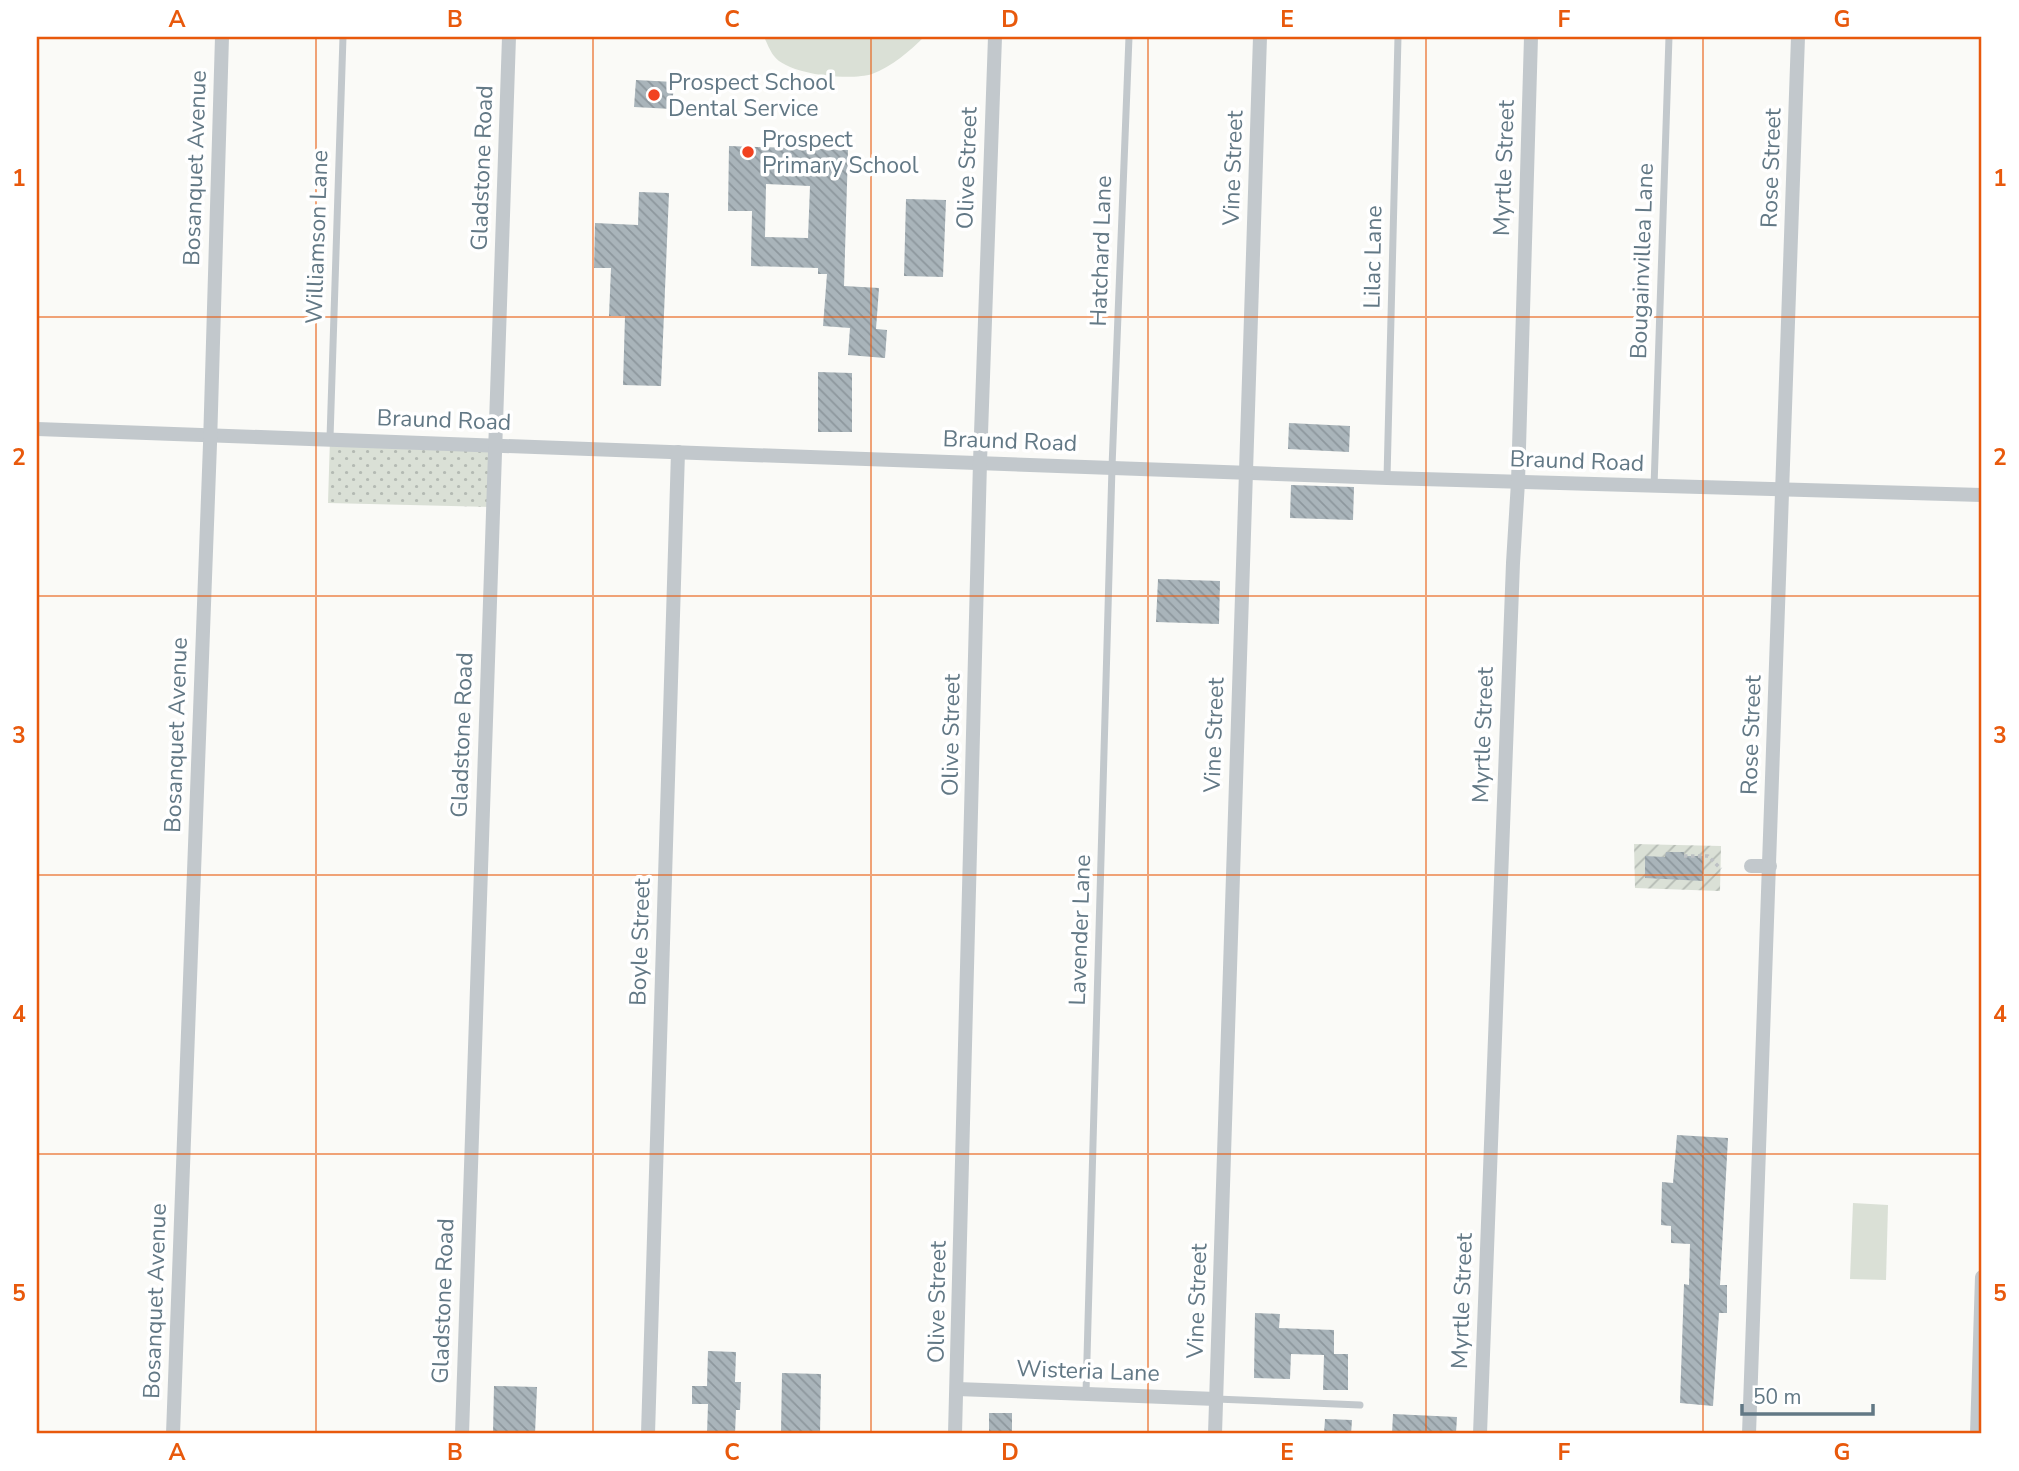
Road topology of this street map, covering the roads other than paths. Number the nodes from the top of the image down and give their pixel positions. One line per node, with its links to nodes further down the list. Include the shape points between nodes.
1 (222, 37): 12 (street, Bosanquet Avenue)
2 (343, 37): 13 (lane, Williamson Lane)
3 (509, 37): 14 (street, Gladstone Road)
4 (995, 37): 16 (street, Olive Street)
5 (1129, 37): 17 (lane, Hatchard Lane)
6 (1260, 37): 18 (street, Vine Street)
7 (1398, 37): 19 (lane, Lilac Lane)
8 (1531, 37): 20 (street, Myrtle Street)
9 (1670, 37): 21 (lane, Bougainvillea Lane)
10 (1798, 37): 22 (street, Rose Street)
11 (37, 429): 12 (street, Braund Road)
12 (210, 435): 13 (street, Braund Road); 31 (street, Bosanquet Avenue)
13 (330, 438): 14 (street, Braund Road)
14 (495, 446): 15 (street, Braund Road); 32 (street, Gladstone Road)
15 (678, 452): 16 (street, Braund Road); 33 (street, Boyle Street)
16 (980, 463): 17 (street, Braund Road); 27 (street, Olive Street)
17 (1112, 467): 18 (street, Braund Road); 28 (lane, Lavender Lane)
18 (1246, 472): 19 (street, Braund Road); 29 (street, Vine Street)
19 (1387, 478): 20 (street, Braund Road)
20 (1518, 482): 21 (street, Braund Road); 36 (street, Myrtle Street)
21 (1654, 487): 22 (street, Braund Road)
22 (1783, 490): 23 (street, Braund Road); 25 (street, Rose Street)
23 (1982, 495)
24 (1751, 866): 25 (street)
25 (1770, 866): 37 (street, Rose Street)
26 (1982, 1277): 38 (street)
27 (957, 1389): 28 (street, Wisteria Lane); 34 (street, Olive Street)
28 (1086, 1393): 29 (street, Wisteria Lane)
29 (1216, 1399): 30 (lane); 35 (street, Vine Street)
30 (1360, 1405)
31 (173, 1434)
32 (462, 1434)
33 (648, 1434)
34 (955, 1434)
35 (1215, 1434)
36 (1480, 1434)
37 (1749, 1434)
38 (1977, 1434)

